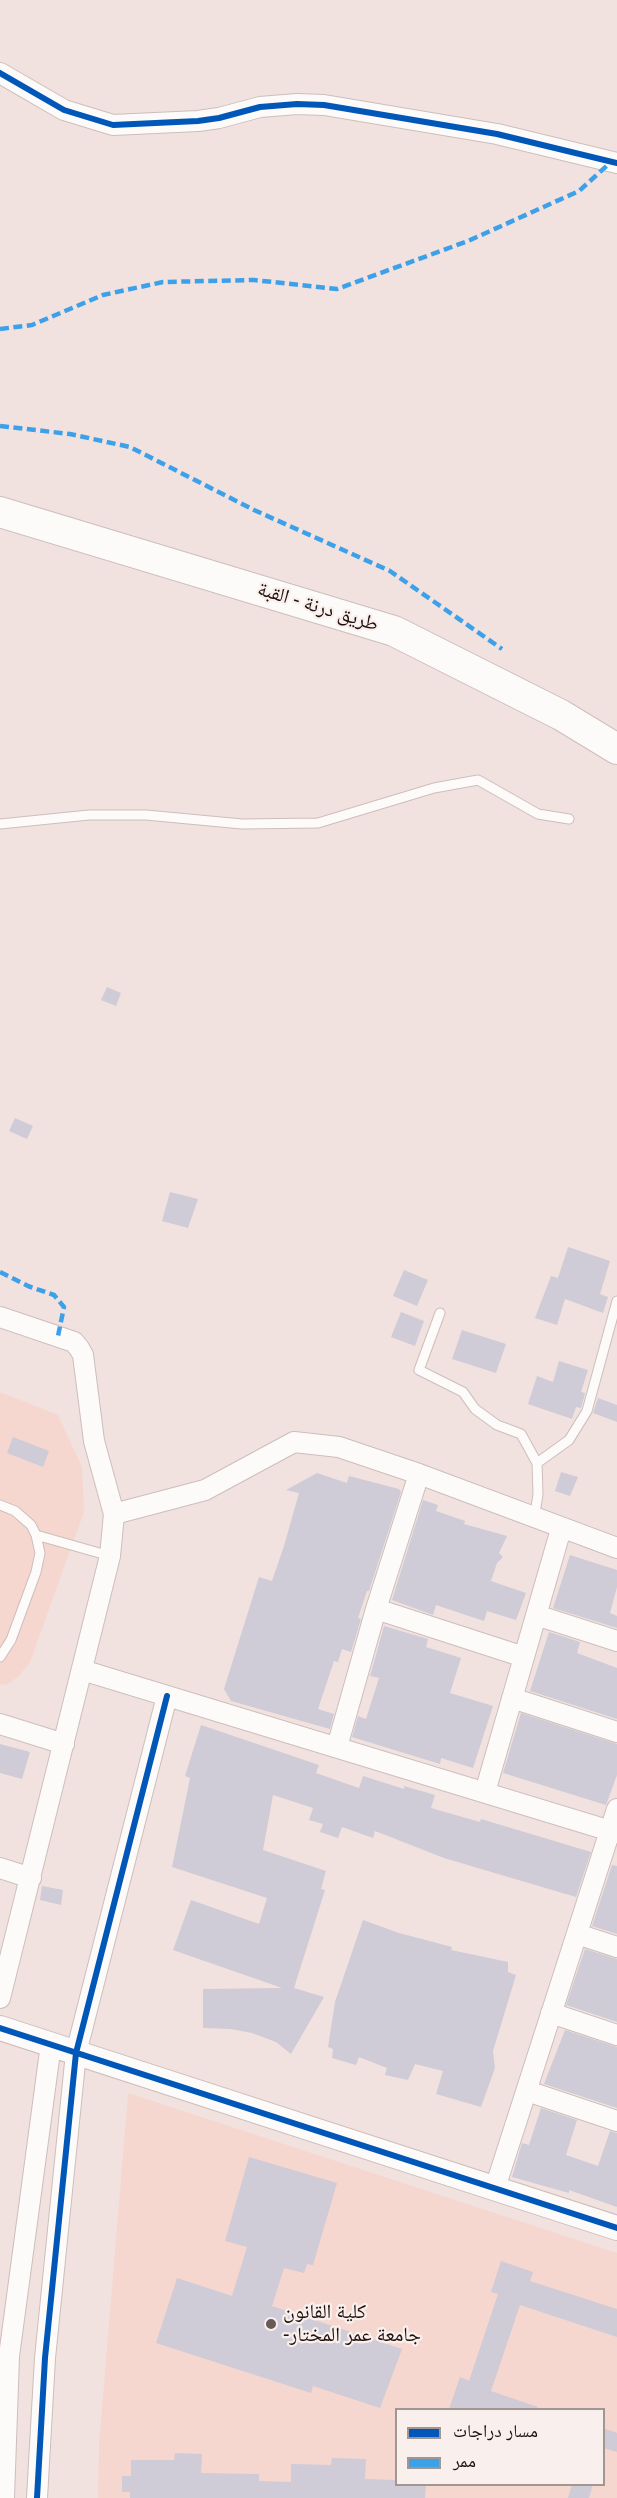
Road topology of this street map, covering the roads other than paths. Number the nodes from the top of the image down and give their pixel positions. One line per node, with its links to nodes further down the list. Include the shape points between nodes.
1 (0, 73): 2 (street, via 64,110 113,125 198,121 260,107 324,105 497,134)
2 (617, 163)
3 (0, 512): 4 (main road, طريق درنة - القبة, via 394,631 561,715)
4 (617, 749)
5 (569, 819): 6 (lane, via 538,814 478,780 434,788 318,823 242,824 146,815 89,815)
6 (0, 824)
7 (617, 1301): 10 (lane, via 587,1411 569,1440)
8 (440, 1312): 10 (lane, via 419,1370 463,1392 475,1409 497,1425 521,1434)
9 (0, 1317): 13 (street, via 74,1342 79,1348 94,1441)
10 (537, 1463): 14 (lane)
11 (419, 1474): 13 (street, via 339,1447 294,1442 205,1490); 14 (street); 19 (street)
12 (0, 1505): 16 (lane, via 24,1517)
13 (114, 1514): 18 (street)
14 (534, 1518): 15 (street)
15 (561, 1529): 17 (street); 20 (street)
16 (36, 1534): 18 (lane); 22 (lane, via 39,1563 11,1640)
17 (617, 1548)
18 (110, 1556): 24 (street)
19 (376, 1609): 23 (street); 30 (street)
20 (536, 1615): 21 (street); 23 (street)
21 (617, 1641)
22 (0, 1657)
23 (524, 1658): 26 (street)
24 (82, 1670): 25 (street); 29 (street)
25 (167, 1696): 30 (street); 43 (street)
26 (512, 1698): 28 (street); 31 (street)
27 (0, 1724): 29 (street)
28 (617, 1732)
29 (64, 1744): 35 (street)
30 (338, 1748): 31 (street)
31 (485, 1792): 33 (street)
32 (617, 1809): 33 (street)
33 (614, 1832): 36 (street)
34 (0, 1868): 35 (street)
35 (31, 1878): 38 (street)
36 (577, 1934): 37 (street); 39 (street)
37 (617, 1947)
38 (0, 1998)
39 (551, 2013): 41 (street); 44 (street)
40 (0, 2028): 42 (street)
41 (617, 2035)
42 (51, 2044): 43 (street); 48 (street, via 9,2356)
43 (76, 2053): 46 (street); 49 (street, via 45,2358)
44 (526, 2091): 45 (street); 46 (street)
45 (617, 2121)
46 (495, 2188): 47 (street)
47 (617, 2228)
48 (2, 2487): 49 (street)
49 (37, 2490)

